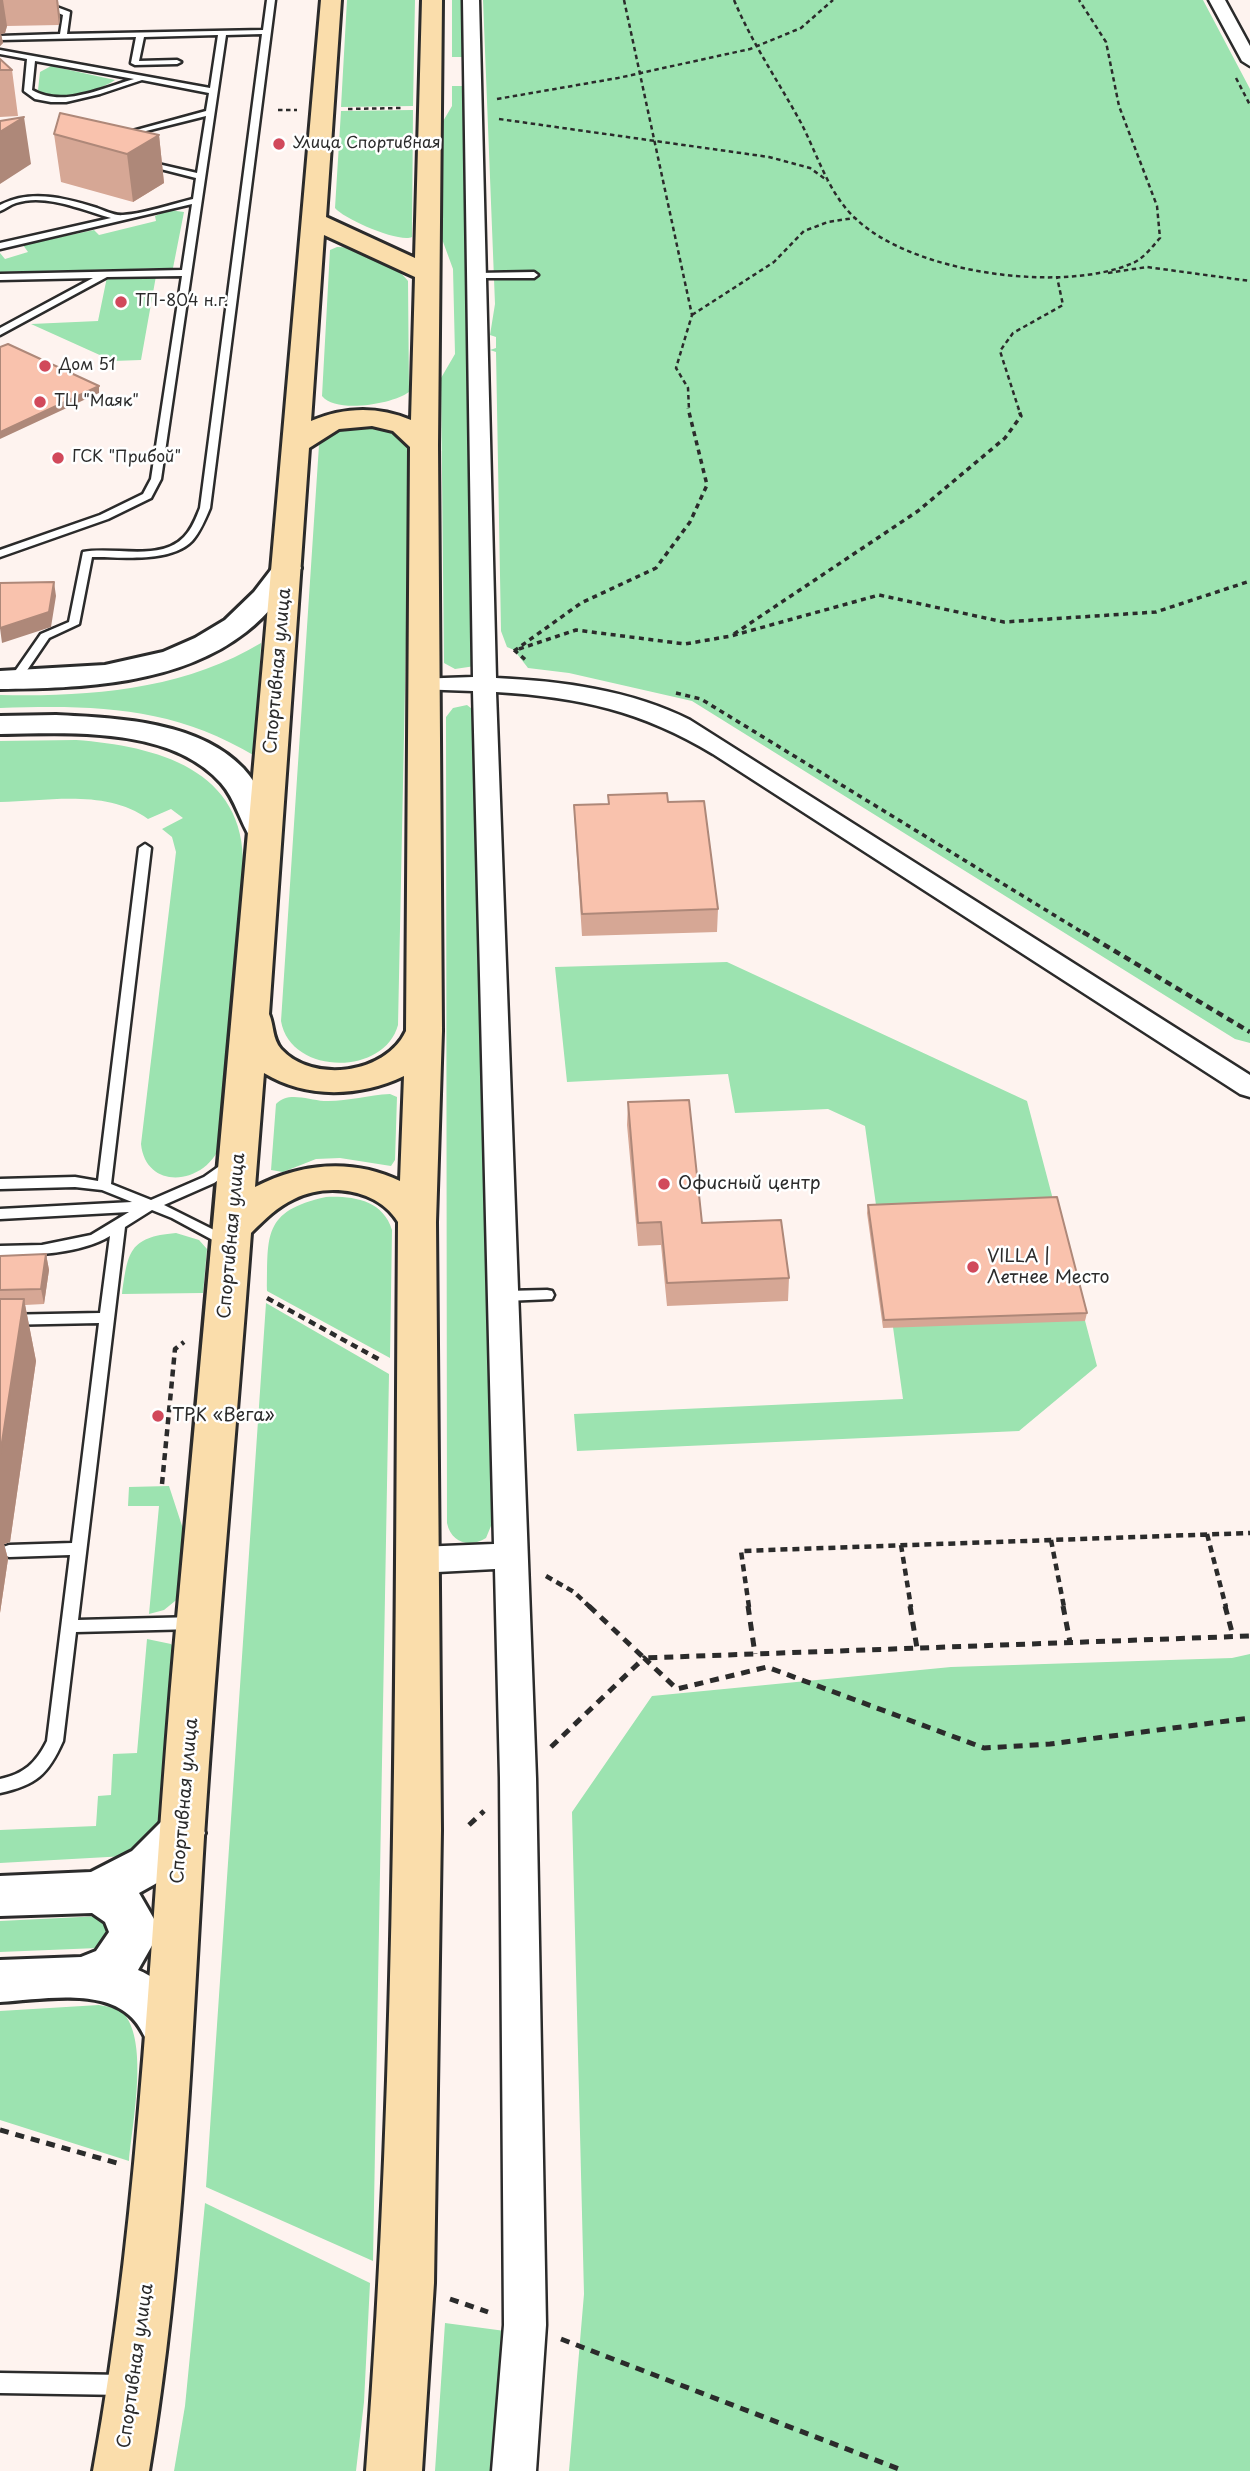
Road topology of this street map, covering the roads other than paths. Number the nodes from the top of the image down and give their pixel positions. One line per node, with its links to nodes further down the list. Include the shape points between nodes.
1 (31, 0): 10 (lane, via 67,14)
2 (271, 0): 7 (lane)
3 (331, 0): 25 (main road, Спортивная улица)
4 (432, 0): 28 (main road)
5 (471, 0): 31 (street)
6 (1217, 0): 14 (street)
7 (267, 32): 8 (lane); 38 (lane, via 205,508 194,532 181,545 164,551 87,554 74,624 45,636)
8 (222, 33): 9 (lane); 17 (lane)
9 (140, 36): 10 (lane); 15 (lane, via 135,63)
10 (63, 37): 11 (lane)
11 (0, 38)
12 (0, 52): 13 (lane)
13 (31, 58): 16 (lane); 16 (lane, via 27,91 41,98 76,97)
14 (1250, 61)
15 (177, 62)
16 (141, 79): 17 (lane)
17 (213, 92): 18 (lane)
18 (209, 113): 19 (lane); 21 (lane)
19 (108, 140)
20 (138, 162): 21 (lane)
21 (199, 176): 22 (lane)
22 (195, 201): 24 (lane); 27 (lane)
23 (0, 208): 24 (lane, via 12,201 51,199)
24 (121, 218): 26 (lane)
25 (314, 221): 28 (main road); 34 (main road, Спортивная улица)
26 (0, 246)
27 (187, 272): 29 (lane); 36 (lane, via 156,479 148,496)
28 (427, 273): 35 (main road)
29 (104, 275): 32 (lane); 33 (lane)
30 (534, 275): 31 (lane)
31 (477, 276): 40 (street)
32 (0, 277)
33 (0, 332)
34 (296, 446): 35 (main road, via 305,434 322,425 361,418 398,424); 37 (main road, Спортивная улица)
35 (424, 446): 39 (main road)
36 (0, 554)
37 (287, 568): 38 (main road, via 261,603 203,646 113,672); 42 (main road, Спортивная улица)
38 (8, 680)
39 (424, 684): 40 (street); 45 (main road)
40 (486, 684): 46 (street, via 575,693 633,706 676,723); 57 (street)
41 (0, 725): 42 (main road, via 117,730 194,749 223,767 246,792)
42 (264, 832): 44 (main road, Спортивная улица)
43 (145, 848): 49 (lane)
44 (251, 1012): 45 (main road, via 264,1053 298,1076 322,1081 374,1075 398,1064 416,1049); 47 (main road, Спортивная улица)
45 (424, 1031): 52 (main road)
46 (1247, 1085)
47 (239, 1158): 50 (lane, via 209,1180); 54 (main road, Спортивная улица)
48 (0, 1184): 49 (lane)
49 (104, 1186): 50 (lane)
50 (149, 1206): 51 (lane); 53 (lane); 54 (lane)
51 (0, 1213)
52 (417, 1222): 54 (main road, via 405,1203 384,1188 327,1178 270,1195); 63 (main road)
53 (118, 1227): 55 (lane, via 72,1245); 58 (lane)
54 (232, 1236): 64 (main road, Спортивная улица)
55 (0, 1251)
56 (547, 1294): 57 (lane)
57 (505, 1296): 62 (street)
58 (107, 1318): 59 (lane); 60 (lane)
59 (0, 1320)
60 (79, 1549): 61 (lane); 65 (lane)
61 (9, 1551)
62 (512, 1556): 63 (street); 77 (street, via 524,2325)
63 (418, 1560): 76 (main road, via 407,2283)
64 (201, 1623): 65 (lane); 67 (main road, Спортивная улица)
65 (71, 1626): 66 (lane, via 55,1741 45,1764 26,1779)
66 (0, 1786)
67 (181, 1833): 68 (main road, via 149,1865); 72 (main road, Спортивная улица)
68 (97, 1892): 69 (main road); 70 (main road, via 120,1903 132,1920 134,1935 113,1966)
69 (0, 1896)
70 (87, 1977): 71 (main road); 72 (main road, via 148,2001)
71 (0, 1981)
72 (167, 2030): 74 (main road, Спортивная улица, via 158,2179)
73 (0, 2384): 74 (lane)
74 (136, 2385): 75 (main road, Спортивная улица)
75 (121, 2471)
76 (394, 2471)
77 (514, 2471)

